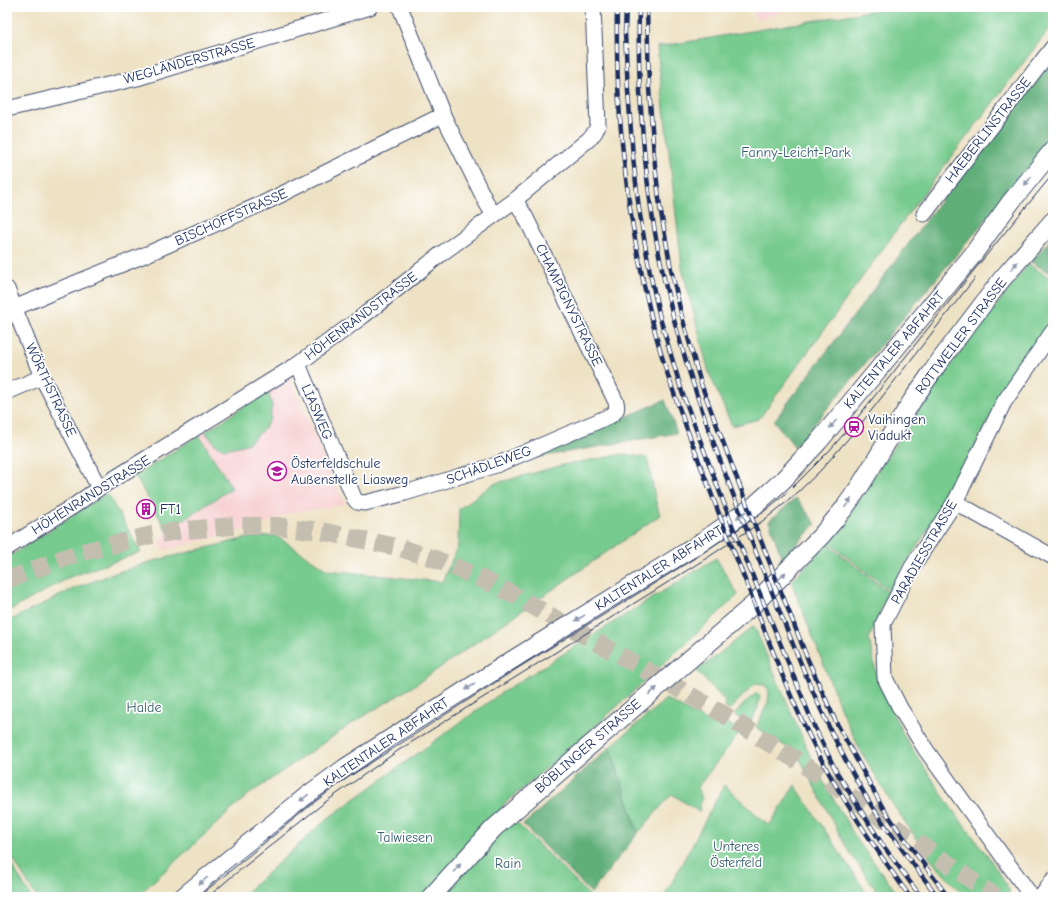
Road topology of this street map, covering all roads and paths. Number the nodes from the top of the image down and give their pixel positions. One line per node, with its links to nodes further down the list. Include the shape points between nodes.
1 (370, 7): 5 (street, WEGLÄNDERSTRASSE, via 137,78)
2 (400, 7): 6 (street)
3 (593, 7): 8 (street, HÖHENRANDSTRASSE, via 598,124 595,132 589,140)
4 (1053, 47): 9 (street, HAEBERLINSTRASSE)
5 (7, 109)
6 (443, 115): 10 (street); 13 (street, BISCHOFFSTRASSE, via 268,201)
7 (1053, 150): 26 (main road, KALTENTALER ABFAHRT, one-way to 26, via 970,257 818,441 783,480 754,506 693,548 504,665 345,768)
8 (515, 200): 10 (street, HÖHENRANDSTRASSE); 18 (street, CHAMPIGNYSTRASSE, via 616,402)
9 (924, 214)
10 (494, 215): 15 (street, HÖHENRANDSTRASSE)
11 (1053, 221): 24 (main road, ROTTWEILER STRASSE, one-way to 11, via 843,510 939,362 1002,279)
12 (7, 289): 13 (street, WÖRTHSTRASSE)
13 (14, 308): 16 (street, WÖRTHSTRASSE)
14 (1053, 331): 21 (street, PARADIESSTRASSE, via 1004,402)
15 (298, 364): 19 (street, HÖHENRANDSTRASSE); 20 (street, LIASWEG)
16 (42, 377): 17 (street); 19 (street, WÖRTHSTRASSE)
17 (7, 392)
18 (616, 412): 20 (street, SCHÄDLEWEG, via 496,465 405,493 365,503)
19 (99, 488): 22 (street, HÖHENRANDSTRASSE)
20 (357, 502)
21 (955, 502): 23 (street); 28 (street, PARADIESSTRASSE, via 912,567 883,624 885,678 926,750)
22 (7, 548)
23 (1053, 557)
24 (754, 604): 27 (main road, BÖBLINGER STRASSE, one-way to 24, via 494,828)
25 (1053, 880): 29 (street)
26 (183, 897)
27 (431, 897)
28 (1032, 897)
29 (1041, 897)

